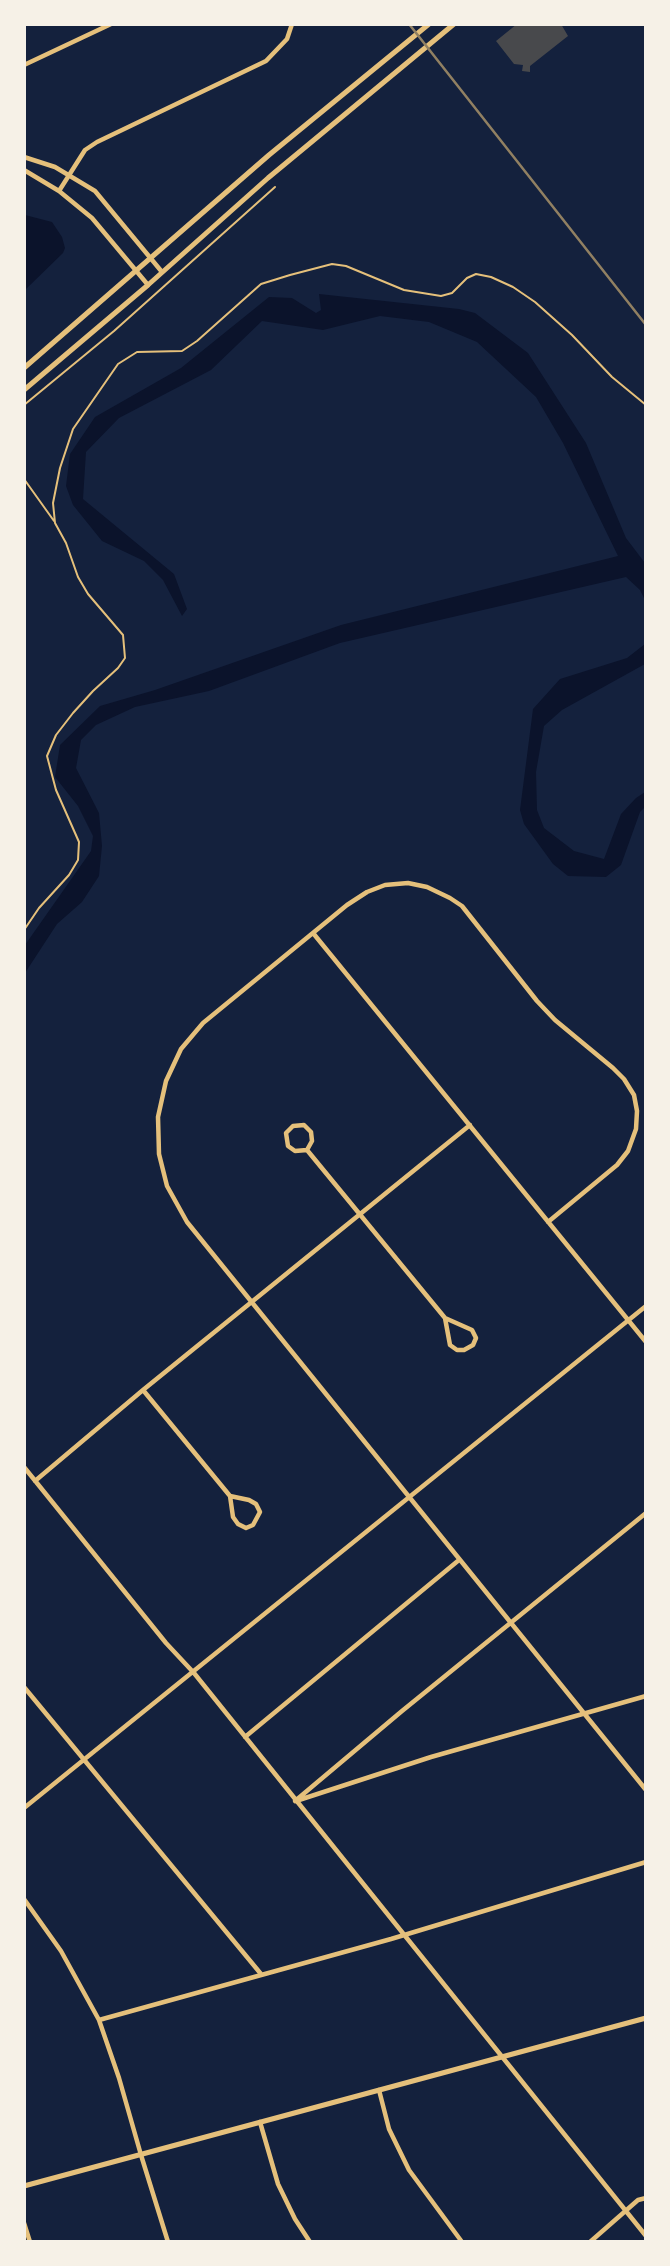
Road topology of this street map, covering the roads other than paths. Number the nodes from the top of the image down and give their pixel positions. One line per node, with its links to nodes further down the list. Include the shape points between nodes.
1 (111, 24): 5 (street)
2 (292, 24): 8 (street, via 287,39 266,61 97,142 85,150)
3 (429, 24): 10 (main road)
4 (454, 24): 12 (main road)
5 (24, 65)
6 (24, 158): 8 (street)
7 (24, 170): 9 (street)
8 (70, 174): 9 (street); 10 (street, via 104,200)
9 (59, 191): 11 (street, via 98,224)
10 (151, 258): 11 (main road); 12 (street)
11 (137, 270): 13 (street); 14 (main road)
12 (162, 272): 13 (main road)
13 (148, 285): 15 (main road)
14 (24, 368)
15 (24, 390)
16 (313, 933): 17 (street); 20 (street, via 376,888 408,883 433,889 462,906 546,1010 624,1079 637,1111 628,1151); 21 (street, via 197,1029 181,1049 159,1109 159,1154 171,1195 187,1222)
17 (470, 1125): 19 (street); 20 (street)
18 (307, 1150): 18 (street, via 288,1146 285,1137 293,1126 304,1125 311,1132); 19 (street)
19 (359, 1214): 21 (street); 23 (street)
20 (548, 1222): 24 (street)
21 (252, 1302): 26 (street); 30 (street)
22 (646, 1306): 24 (street)
23 (445, 1318): 23 (street, via 450,1345 457,1350 473,1345 472,1330)
24 (628, 1320): 25 (street); 30 (street)
25 (646, 1342)
26 (143, 1390): 28 (street); 29 (street)
27 (24, 1467): 28 (street)
28 (35, 1481): 34 (street)
29 (230, 1496): 29 (street, via 238,1524 253,1525 260,1512 256,1504)
30 (408, 1499): 32 (street); 34 (street)
31 (646, 1513): 33 (street)
32 (459, 1560): 33 (street); 38 (street)
33 (510, 1623): 37 (street); 41 (street)
34 (194, 1673): 38 (street); 39 (street)
35 (24, 1687): 39 (street)
36 (646, 1696): 37 (street)
37 (585, 1714): 40 (street); 41 (street)
38 (245, 1737): 41 (street)
39 (83, 1760): 42 (street); 46 (street)
40 (646, 1790)
41 (295, 1801): 45 (street)
42 (24, 1808)
43 (646, 1862): 45 (street)
44 (24, 1899): 48 (street, via 61,1951)
45 (404, 1936): 46 (street); 49 (street)
46 (261, 1974): 48 (street)
47 (646, 2018): 49 (main road)
48 (99, 2020): 52 (street)
49 (502, 2057): 50 (main road); 55 (street)
50 (379, 2090): 51 (main road); 61 (street, via 387,2122 409,2170)
51 (260, 2122): 52 (main road); 60 (street, via 278,2184)
52 (141, 2155): 53 (main road); 59 (street)
53 (24, 2186)
54 (646, 2198): 55 (street)
55 (625, 2211): 57 (street); 62 (street)
56 (24, 2223): 58 (street)
57 (646, 2236)
58 (30, 2242)
59 (168, 2242)
60 (310, 2242)
61 (462, 2242)
62 (590, 2242)

